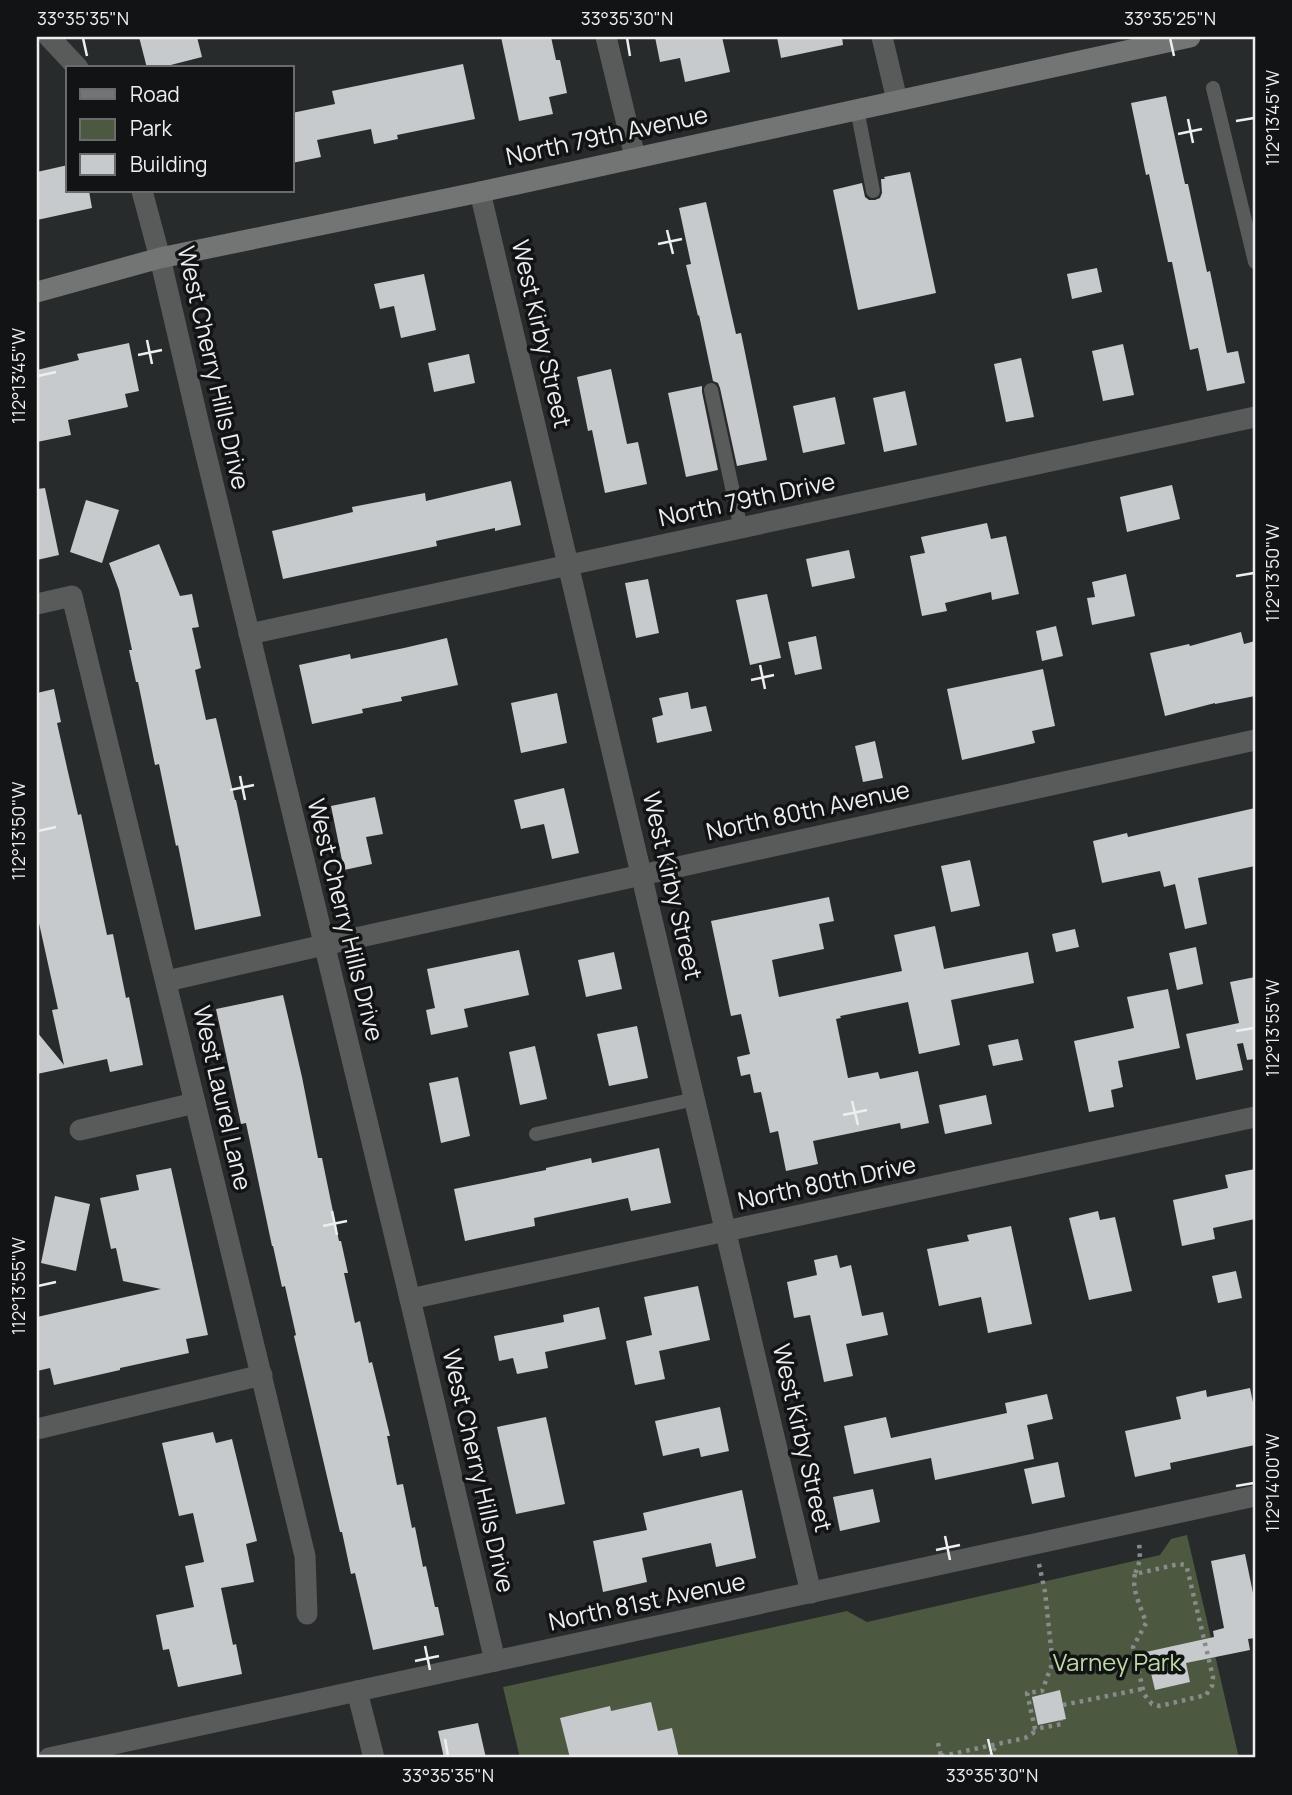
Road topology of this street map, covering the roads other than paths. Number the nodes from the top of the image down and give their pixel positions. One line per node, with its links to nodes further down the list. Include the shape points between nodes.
1 (49, 37): 5 (street)
2 (606, 37): 9 (street)
3 (883, 37): 7 (street)
4 (1190, 37): 7 (street, North 79th Avenue)
5 (76, 66)
6 (1213, 88): 14 (lane)
7 (897, 100): 8 (street, North 79th Avenue)
8 (857, 109): 9 (street, North 79th Avenue); 11 (lane)
9 (635, 157): 10 (street, North 79th Avenue)
10 (480, 191): 13 (street, North 79th Avenue); 19 (street, West Kirby Street)
11 (873, 191)
12 (142, 192): 13 (street, West Cherry Hills Drive)
13 (160, 258): 15 (street, North 79th Avenue); 21 (street, West Cherry Hills Drive)
14 (1255, 262)
15 (37, 292)
16 (711, 390): 18 (lane)
17 (1255, 417): 18 (street, North 79th Drive)
18 (741, 528): 19 (street, North 79th Drive)
19 (569, 565): 21 (street, North 79th Drive); 23 (street, West Kirby Street)
20 (37, 604): 25 (street, West Laurel Lane, via 72,596)
21 (249, 634): 24 (street, West Cherry Hills Drive)
22 (1255, 740): 23 (street, North 80th Avenue)
23 (642, 875): 24 (street, North 80th Avenue); 26 (street, West Kirby Street)
24 (324, 944): 25 (street, North 80th Avenue); 32 (street, West Cherry Hills Drive)
25 (167, 981): 27 (street, West Laurel Lane)
26 (695, 1099): 30 (lane); 31 (street, West Kirby Street)
27 (195, 1103): 29 (street); 33 (street, West Laurel Lane)
28 (1255, 1116): 31 (street, North 80th Drive)
29 (80, 1130)
30 (536, 1134)
31 (727, 1232): 32 (street, North 80th Drive); 36 (street, West Kirby Street)
32 (410, 1299): 38 (street, West Cherry Hills Drive)
33 (262, 1375): 34 (street); 37 (street, West Laurel Lane, via 305,1556)
34 (37, 1429)
35 (1255, 1496): 36 (street, North 81st Avenue)
36 (811, 1593): 38 (street, North 81st Avenue)
37 (307, 1614)
38 (495, 1661): 39 (street, North 81st Avenue)
39 (357, 1691): 40 (street, North 81st Avenue); 42 (street)
40 (83, 1755): 41 (street, North 81st Avenue)
41 (49, 1758)
42 (374, 1758)

